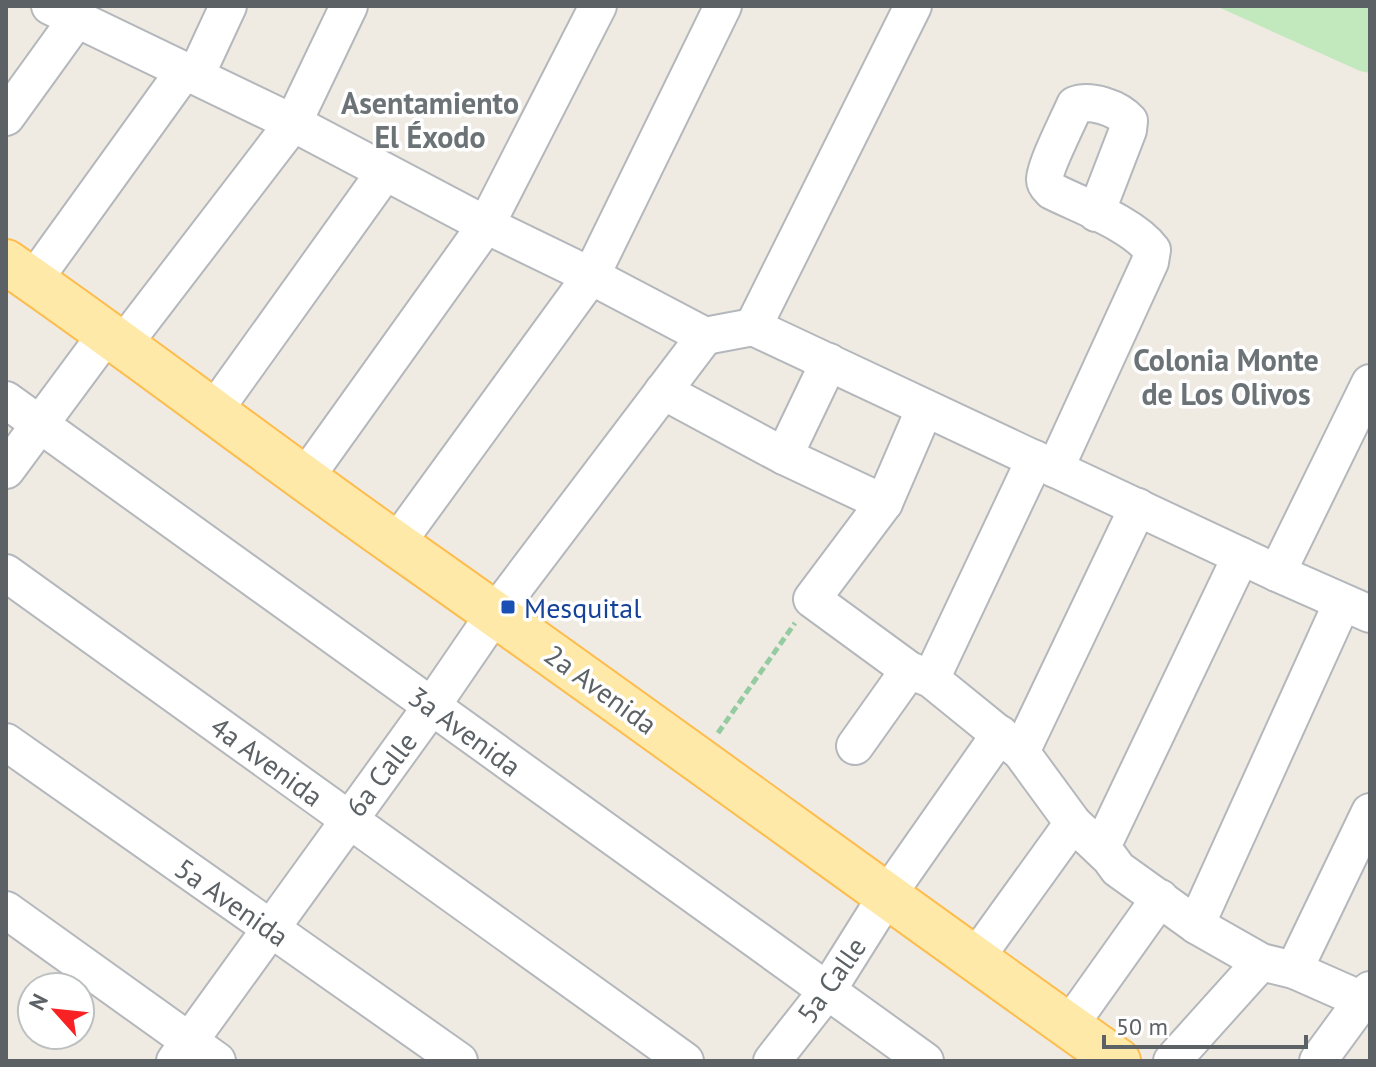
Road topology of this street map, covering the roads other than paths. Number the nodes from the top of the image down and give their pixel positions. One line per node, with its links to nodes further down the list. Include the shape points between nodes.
1 (228, 6): 7 (street)
2 (349, 6): 9 (street)
3 (598, 6): 12 (street)
4 (723, 6): 14 (street)
5 (913, 6): 15 (street)
6 (78, 14): 7 (street); 8 (street)
7 (190, 72): 9 (street); 13 (street)
8 (6, 117)
9 (293, 123): 10 (street); 17 (street)
10 (385, 172): 12 (street); 23 (street)
11 (1096, 213): 26 (street, via 1143,237 1151,258)
12 (486, 225): 14 (street); 28 (street)
13 (20, 271): 17 (main road, 2a Avenida)
14 (591, 276): 16 (street); 31 (street)
15 (753, 327): 16 (street); 18 (street)
16 (705, 336): 20 (street, 6a Calle)
17 (114, 340): 23 (main road, 2a Avenida); 24 (street)
18 (829, 362): 22 (street); 25 (street)
19 (1370, 383): 34 (street)
20 (663, 391): 25 (street); 36 (street, 6a Calle)
21 (6, 400): 24 (street, 3a Avenida)
22 (925, 408): 26 (street); 29 (street)
23 (213, 412): 28 (main road, 2a Avenida)
24 (39, 425): 27 (street); 38 (street, 3a Avenida)
25 (784, 456): 29 (street)
26 (1045, 464): 30 (street); 37 (street)
27 (6, 470)
28 (305, 478): 31 (main road, 2a Avenida)
29 (884, 503): 37 (street, via 812,599)
30 (1138, 507): 32 (street); 40 (street, 5a Calle)
31 (396, 544): 36 (main road, 2a Avenida)
32 (1241, 556): 34 (street); 45 (street)
33 (6, 573): 43 (street, 4a Avenida)
34 (1277, 573): 35 (street)
35 (1356, 609): 49 (street)
36 (496, 612): 38 (street, 6a Calle); 46 (main road, 2a Avenida)
37 (920, 674): 40 (street); 41 (street)
38 (431, 707): 43 (street, 6a Calle); 53 (street, 3a Avenida)
39 (6, 742): 50 (street, 5a Avenida)
40 (1011, 743): 44 (street); 46 (street, 5a Calle)
41 (855, 746)
42 (1370, 812): 52 (street)
43 (348, 819): 50 (street, 6a Calle); 58 (street, 4a Avenida)
44 (1073, 823): 45 (street); 51 (street)
45 (1101, 849): 47 (street, via 1118,869)
46 (886, 897): 51 (main road, 2a Avenida); 53 (street, 5a Calle)
47 (1160, 898): 49 (street); 55 (street)
48 (6, 910): 56 (street)
49 (1196, 925): 52 (street)
50 (269, 929): 56 (street, 6a Calle); 57 (street, 5a Avenida)
51 (975, 959): 55 (main road, 2a Avenida)
52 (1277, 966): 54 (street); 62 (street)
53 (827, 991): 59 (street, 5a Calle); 60 (street, 3a Avenida)
54 (1366, 995): 63 (street)
55 (1069, 1026): 61 (main road, 2a Avenida)
56 (194, 1054)
57 (459, 1061)
58 (685, 1061)
59 (772, 1061)
60 (925, 1061)
61 (1118, 1061)
62 (1172, 1061)
63 (1318, 1061)

